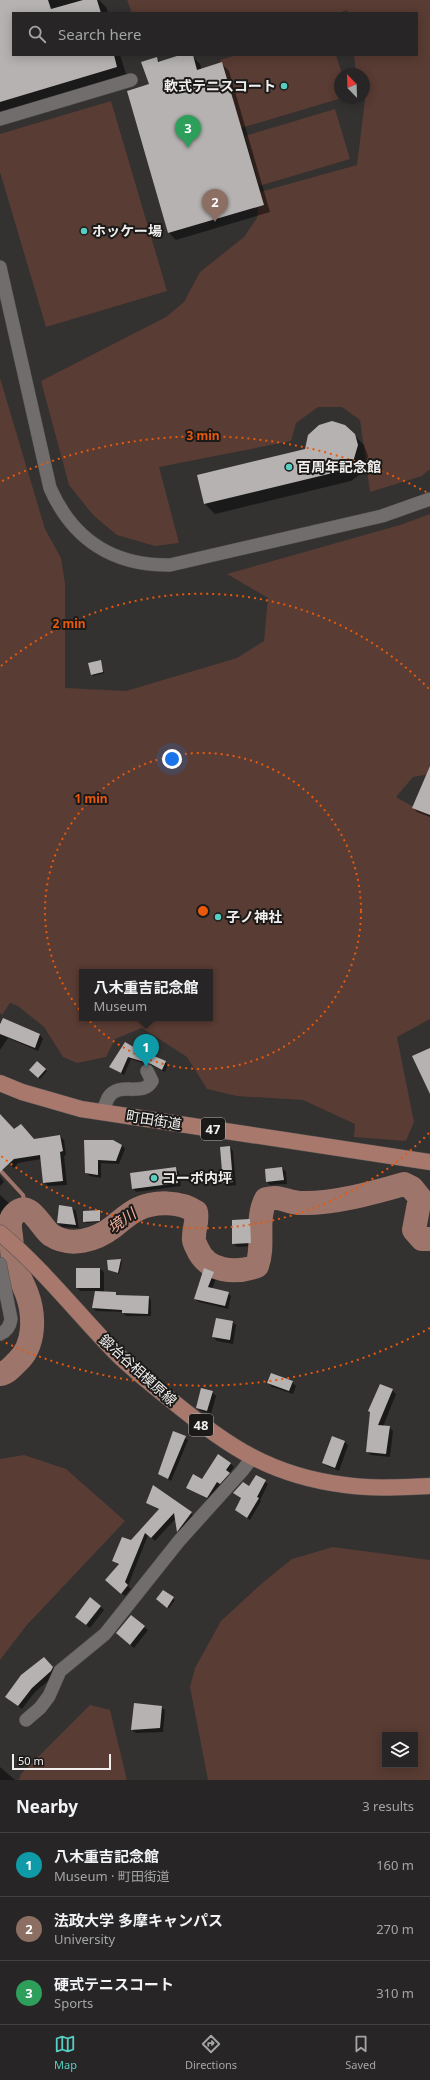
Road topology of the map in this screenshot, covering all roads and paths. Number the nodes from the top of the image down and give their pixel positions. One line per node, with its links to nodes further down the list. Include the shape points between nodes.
1 (131, 80): 2 (street)
2 (0, 119)
3 (0, 267): 4 (street, via 50,488 59,507 72,524 104,551 141,564 176,564 382,516)
4 (430, 500)
5 (147, 1071): 7 (street, via 152,1081 147,1088 124,1088 115,1091 108,1097)
6 (0, 1083): 7 (main road, 町田街道 / 47, via 64,1105)
7 (103, 1112): 8 (main road, 町田街道 / 47)
8 (430, 1162)
9 (1, 1234): 12 (main road, 鍛冶谷相模原線 / 48, via 27,1256 116,1354 214,1435)
10 (0, 1264): 11 (street, via 11,1319 9,1326)
11 (0, 1334)
12 (252, 1458): 13 (main road, 鍛冶谷相模原線 / 48, via 282,1470 344,1485); 14 (street, via 179,1541 105,1634 60,1671 49,1696)
13 (430, 1486)
14 (26, 1720)

